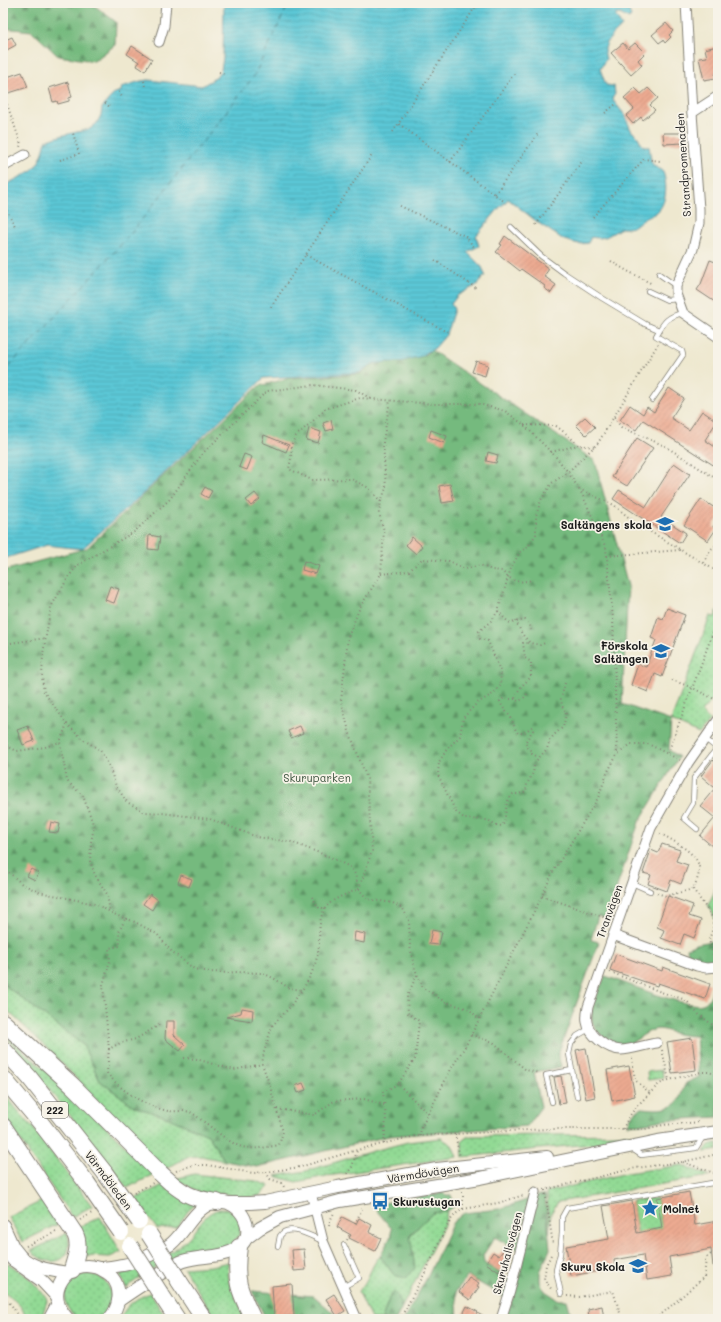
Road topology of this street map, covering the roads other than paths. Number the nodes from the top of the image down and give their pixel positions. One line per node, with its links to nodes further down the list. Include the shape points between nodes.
1 (166, 3): 3 (street, via 164,26)
2 (686, 3): 5 (street, Strandpromenaden)
3 (159, 42)
4 (718, 96): 5 (street)
5 (692, 113): 10 (street, Strandpromenaden, via 699,223 692,249)
6 (25, 155): 7 (street)
7 (3, 167)
8 (511, 227): 14 (lane, via 541,256 602,298)
9 (659, 274): 10 (lane)
10 (676, 286): 12 (street)
11 (648, 291): 12 (lane, via 667,300)
12 (678, 299): 13 (street)
13 (683, 313): 14 (lane, via 670,316); 15 (street)
14 (659, 330): 16 (lane, via 656,336 682,351 683,355)
15 (718, 337)
16 (652, 400)
17 (718, 720): 18 (street, Tranvägen)
18 (704, 738): 19 (lane); 21 (street, Tranvägen, via 651,828)
19 (717, 749): 20 (lane, via 694,778 693,804 684,818)
20 (698, 829)
21 (632, 883): 22 (lane); 23 (street, Tranvägen)
22 (650, 891)
23 (613, 935): 24 (street, via 697,966); 26 (street, Tranvägen, via 588,1007)
24 (717, 967)
25 (3, 1022): 39 (highway, via 78,1091 163,1178 198,1199)
26 (589, 1029): 27 (street, via 611,1048 622,1050); 29 (lane, via 577,1036 571,1044 569,1054)
27 (657, 1043)
28 (3, 1049): 58 (highway, Värmdöleden / 222, bridge, via 29,1077 105,1173 149,1234)
29 (572, 1070): 31 (lane); 32 (lane, via 546,1075)
30 (3, 1078): 57 (highway, Värmdöleden / 222, bridge, via 87,1183)
31 (577, 1097)
32 (552, 1102)
33 (3, 1126): 49 (highway, via 78,1240)
34 (718, 1132): 35 (main road, Värmdövägen, via 704,1128)
35 (623, 1148): 38 (main road, Värmdövägen, via 437,1170); 40 (main road, Värmdövägen, via 480,1178)
36 (718, 1182): 51 (lane, via 567,1208 562,1217 560,1254 556,1270)
37 (535, 1192): 61 (street, Skuruhallsvägen)
38 (310, 1193): 39 (main road, Värmdövägen, via 257,1203); 40 (street)
39 (223, 1202): 43 (main road, via 240,1211 246,1220 247,1229); 48 (main road, via 209,1204 201,1209 171,1244 134,1263)
40 (314, 1207): 42 (street); 43 (main road, Värmdövägen, via 274,1220)
41 (3, 1225): 46 (main road)
42 (323, 1241): 45 (lane, via 296,1230 284,1231 279,1237); 50 (street)
43 (242, 1244): 53 (main road, Värmdövägen, via 227,1254 181,1262); 59 (highway, via 237,1260 237,1278)
44 (344, 1244): 50 (lane, via 359,1278)
45 (278, 1246)
46 (7, 1248): 47 (main road, bridge)
47 (20, 1254): 49 (main road, via 38,1267); 52 (main road)
48 (99, 1268): 49 (main road, via 86,1266); 53 (main road, via 115,1282)
49 (70, 1272): 52 (main road, via 60,1284)
50 (343, 1287): 60 (street)
51 (561, 1294)
52 (57, 1299): 54 (street); 55 (main road)
53 (118, 1301): 56 (main road)
54 (49, 1319)
55 (68, 1319)
56 (109, 1319)
57 (177, 1319)
58 (204, 1319)
59 (253, 1319)
60 (357, 1319)
61 (501, 1319)

